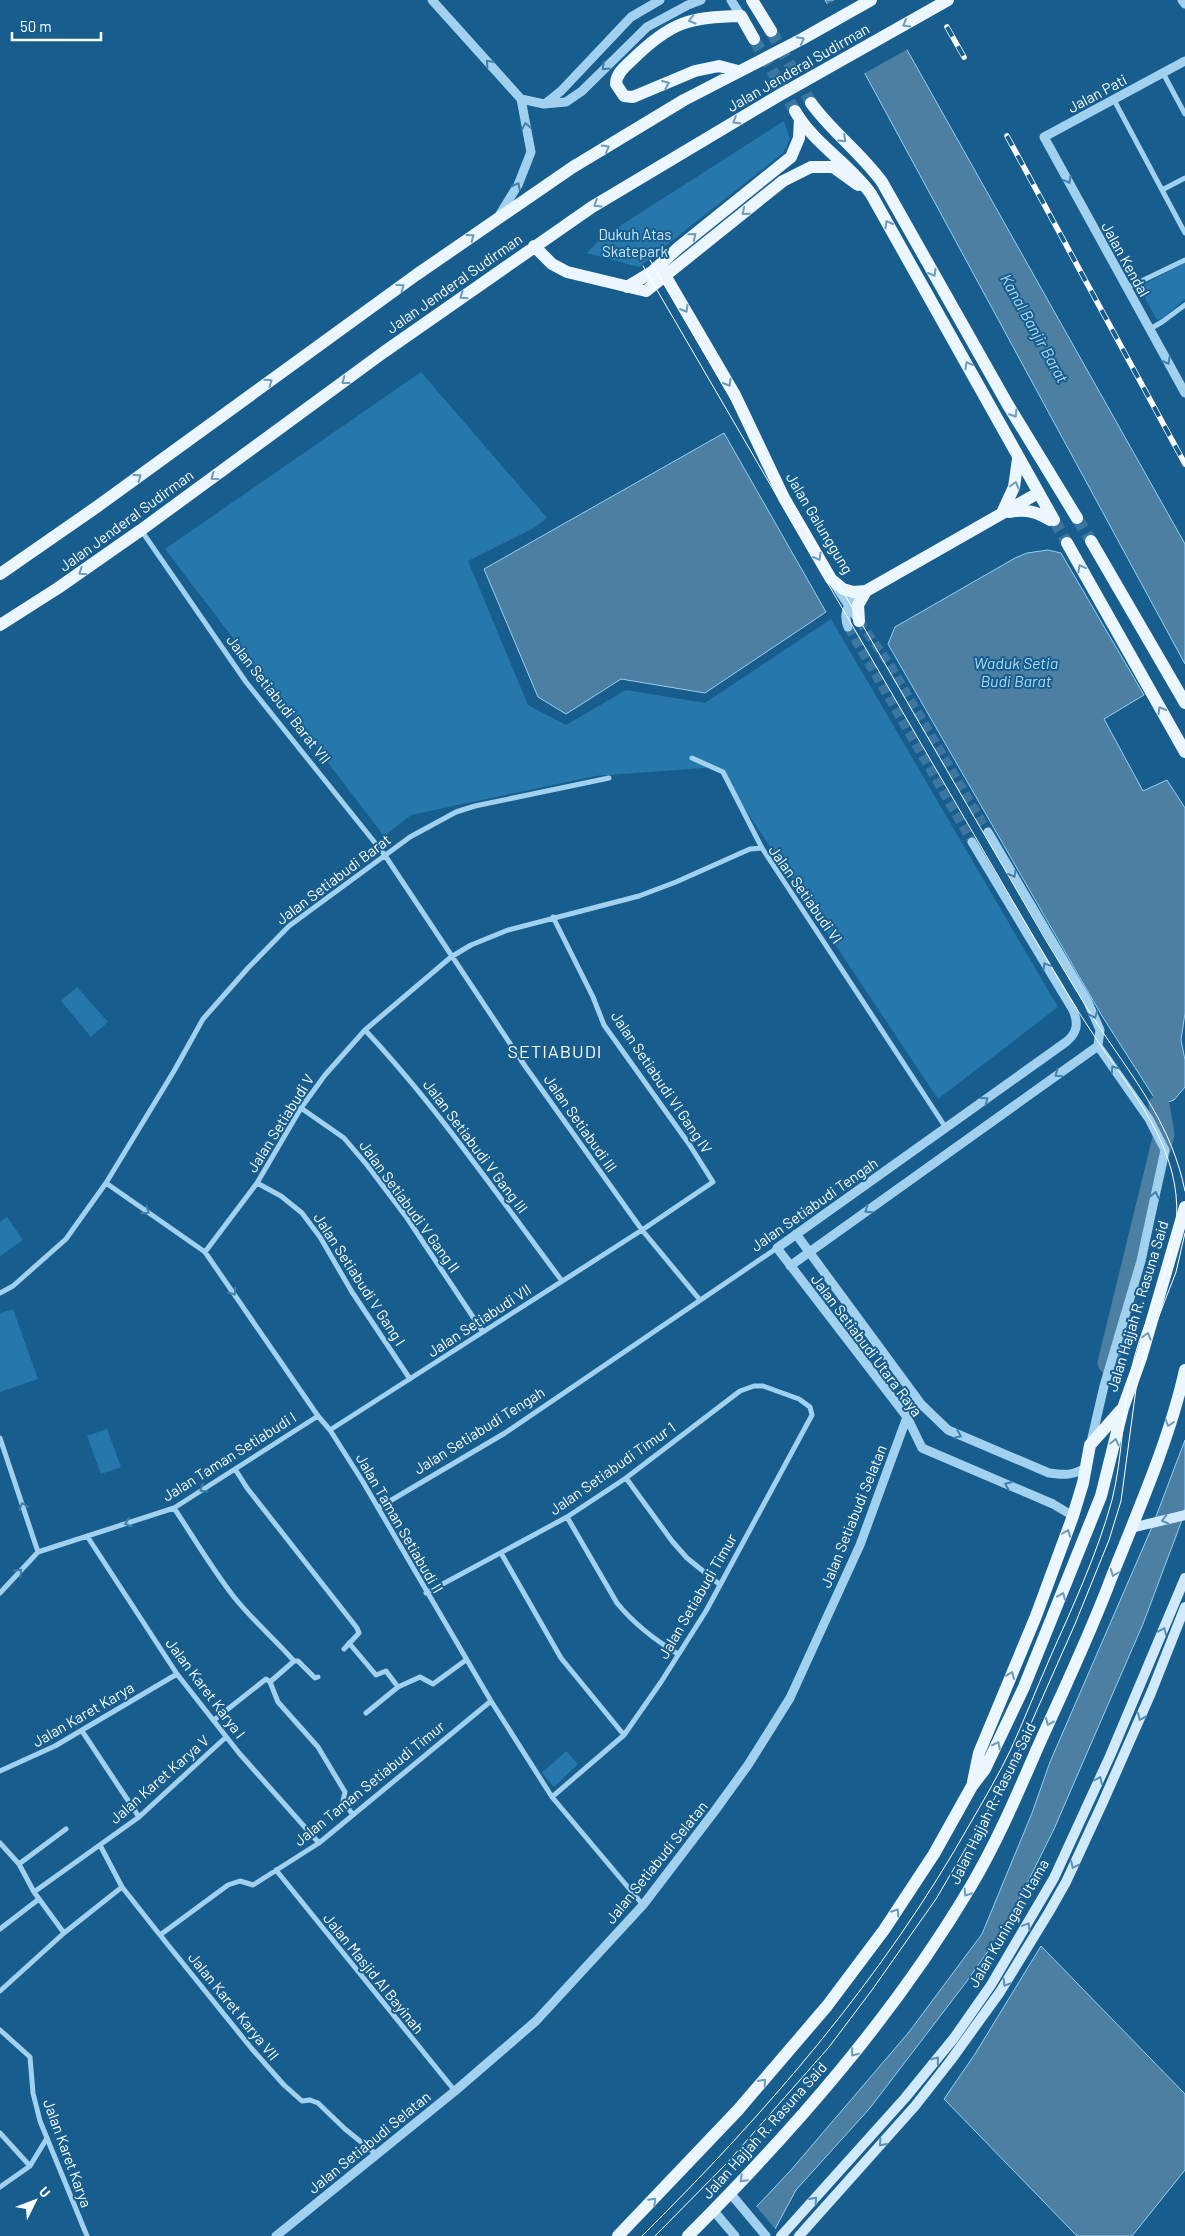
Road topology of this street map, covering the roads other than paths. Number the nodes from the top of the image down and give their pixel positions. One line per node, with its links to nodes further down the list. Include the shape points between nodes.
1 (432, 0): 16 (street, one-way to 1)
2 (660, 0): 19 (street, via 631,18 561,91)
3 (701, 0): 19 (street, one-way to 19, via 647,27 566,102)
4 (731, 0): 10 (street)
5 (871, 0): 14 (main road, Jalan Jenderal Sudirman, one-way to 5)
6 (948, 0): 27 (main road, Jalan Jenderal Sudirman, one-way to 27, via 778,96 592,207)
7 (1182, 0): 9 (street)
8 (753, 2): 11 (main road)
9 (1185, 4)
10 (741, 16): 12 (main road); 14 (main road, one-way to 14, via 700,18 668,29 621,71 616,84 624,96 633,97 695,71 719,66)
11 (771, 31)
12 (754, 39)
13 (1185, 61): 15 (street, Jalan Pati)
14 (738, 71): 25 (main road, Jalan Jenderal Sudirman, one-way to 14, via 573,167)
15 (1163, 73): 17 (street, Jalan Pati); 20 (street)
16 (521, 99): 19 (street); 25 (street, one-way to 16, via 518,185 531,152)
17 (1114, 100): 21 (street, Jalan Pati); 23 (street)
18 (811, 103): 39 (main road, one-way to 39, via 822,119 861,156 882,182 1008,405)
19 (544, 104)
20 (1185, 114)
21 (1044, 137): 32 (street, Jalan Kendal, one-way to 32)
22 (1185, 178): 23 (street)
23 (1162, 190): 26 (street)
24 (871, 194): 29 (main road, one-way to 24, via 791,157 798,138 798,115 811,133 855,174); 30 (main road, one-way to 30, via 833,167 811,167 783,181); 36 (main road, one-way to 24)
25 (498, 218): 43 (main road, Jalan Jenderal Sudirman, one-way to 25)
26 (1185, 233)
27 (534, 246): 31 (main road, via 552,264 567,272); 40 (main road, Jalan Jenderal Sudirman, one-way to 40)
28 (1185, 260): 32 (street)
29 (657, 267): 30 (main road, Jalan Galunggung); 31 (main road)
30 (666, 277): 31 (main road, via 646,291); 44 (main road, Jalan Galunggung, one-way to 44, via 735,395 784,498)
31 (627, 287)
32 (1127, 288): 34 (street, Jalan Kendal)
33 (1185, 305): 34 (street)
34 (1150, 329): 35 (street, Jalan Kendal, one-way to 35)
35 (1185, 393)
36 (1018, 454): 37 (main road); 38 (main road, one-way to 36, via 1014,487)
37 (1038, 493): 38 (main road); 38 (main road, via 1052,520 1026,510)
38 (1001, 514): 45 (main road)
39 (1077, 518)
40 (141, 530): 48 (main road, Jalan Jenderal Sudirman, one-way to 48); 57 (street, Jalan Setiabudi Barat VII, via 246,682)
41 (1091, 541): 50 (main road)
42 (1067, 543): 51 (main road, one-way to 42)
43 (0, 574)
44 (831, 578): 45 (main road, Jalan Galunggung, via 843,589); 46 (street)
45 (866, 591): 46 (street); 47 (main road, via 858,605)
46 (848, 606): 47 (street); 49 (street)
47 (859, 621)
48 (0, 625)
49 (848, 627)
50 (1185, 703)
51 (1185, 752)
52 (692, 758): 56 (street, via 723,772)
53 (609, 778): 57 (street, Jalan Setiabudi Barat, via 475,806 435,823)
54 (988, 832): 58 (street, one-way to 58)
55 (972, 842): 59 (street, Jalan Setiabudi Tengah)
56 (762, 848): 60 (street, Jalan Setiabudi VI, via 750,849 639,896); 65 (street, Jalan Setiabudi VI)
57 (384, 854): 61 (street, Jalan Setiabudi III); 67 (street, Jalan Setiabudi Barat, via 289,926 203,1019)
58 (1029, 902): 59 (street); 63 (street, one-way to 63, via 1093,1013 1100,1030)
59 (1013, 911): 65 (street, Jalan Setiabudi Tengah, one-way to 59, via 1066,1042 1076,1028 1073,1010)
60 (553, 917): 61 (street, Jalan Setiabudi VI, via 508,930); 66 (street, Jalan Setiabudi VI Gang IV, via 604,1025)
61 (451, 957): 62 (street, Jalan Setiabudi V); 70 (street, Jalan Setiabudi III)
62 (365, 1030): 64 (street, Jalan Setiabudi V); 76 (street, Jalan Setiabudi V Gang III, via 440,1117)
63 (1098, 1046): 74 (street, one-way to 74); 89 (street, one-way to 63, via 1141,1261 1165,1150 1131,1091)
64 (301, 1108): 68 (street, Jalan Setiabudi V); 79 (street, Jalan Setiabudi V Gang II, via 344,1138 367,1165)
65 (946, 1128): 71 (street, Jalan Setiabudi Tengah)
66 (713, 1179): 70 (street, Jalan Setiabudi VII, via 711,1184)
67 (106, 1183): 73 (street, Jalan Taman Setiabudi II, one-way to 73); 77 (street, Jalan Setiabudi Barat, via 66,1239 13,1286)
68 (257, 1183): 73 (street, Jalan Setiabudi V); 81 (street, Jalan Setiabudi V Gang I, via 302,1213)
69 (1184, 1210): 84 (main road, Jalan Hajjah R. Rasuna Said, one-way to 69)
70 (642, 1230): 76 (street, Jalan Setiabudi VII); 78 (street, Jalan Setiabudi III)
71 (796, 1234): 72 (street, Jalan Setiabudi Tengah); 74 (street, Jalan Setiabudi Utara Raya)
72 (777, 1248): 75 (street, Jalan Setiabudi Utara Raya); 78 (street, Jalan Setiabudi Tengah)
73 (205, 1252): 85 (street, Jalan Taman Setiabudi II, one-way to 85)
74 (809, 1252): 75 (street); 82 (street, Jalan Setiabudi Utara Raya)
75 (790, 1266): 86 (street, Jalan Setiabudi Utara Raya)
76 (562, 1281): 79 (street, Jalan Setiabudi VII)
77 (0, 1293)
78 (700, 1300): 94 (street, Jalan Setiabudi Tengah, via 505,1433)
79 (483, 1332): 81 (street, Jalan Setiabudi VII)
80 (1185, 1375): 98 (main road, Jalan Hajjah R. Rasuna Said, one-way to 98)
81 (410, 1379): 87 (street, Jalan Setiabudi VII)
82 (921, 1404): 86 (street, Jalan Setiabudi Selatan); 90 (street, Jalan Setiabudi Utara Raya, one-way to 90, via 948,1430 1049,1473 1066,1475)
83 (810, 1407): 92 (street, Jalan Setiabudi Timur 1, via 799,1399 754,1386 740,1392); 103 (street, Jalan Setiabudi Timur, via 812,1415)
84 (1123, 1408): 89 (main road, Jalan Hajjah R. Rasuna Said); 125 (main road, Jalan Hajjah R. Rasuna Said, one-way to 84, via 985,1769 1005,1729 1072,1570 1100,1496)
85 (318, 1416): 87 (street, Jalan Taman Setiabudi II); 91 (street, Jalan Taman Setiabudi I)
86 (907, 1417): 96 (street, Jalan Setiabudi Utara Raya, one-way to 86, via 1053,1504 922,1448); 140 (street, Jalan Setiabudi Selatan, via 860,1545 790,1698 725,1796)
87 (330, 1430): 94 (street, Jalan Taman Setiabudi II)
88 (0, 1438): 100 (street, one-way to 88)
89 (1090, 1445): 90 (main road, Jalan Hajjah R. Rasuna Said)
90 (1086, 1467): 96 (main road, Jalan Hajjah R. Rasuna Said)
91 (235, 1469): 93 (street, Jalan Taman Setiabudi I, one-way to 93); 107 (street, via 290,1546 358,1628 359,1633)
92 (626, 1478): 97 (street, Jalan Setiabudi Timur 1); 103 (street, via 672,1541)
93 (174, 1508): 99 (street, Jalan Taman Setiabudi I, one-way to 99); 111 (street, via 235,1598)
94 (378, 1508): 105 (street, Jalan Taman Setiabudi II)
95 (1185, 1515): 98 (main road, one-way to 98)
96 (1073, 1516): 125 (main road, Jalan Hajjah R. Rasuna Said, one-way to 96, via 979,1753)
97 (567, 1517): 101 (street, Jalan Setiabudi Timur 1); 109 (street, via 627,1616)
98 (1131, 1528): 152 (main road, Jalan Hajjah R. Rasuna Said, one-way to 152, via 1095,1621 972,1884 885,2015 812,2104)
99 (87, 1536): 100 (street, Jalan Taman Setiabudi I); 112 (street, Jalan Karet Karya I)
100 (38, 1552): 104 (street, Jalan Taman Setiabudi I, one-way to 100)
101 (501, 1553): 105 (street, Jalan Setiabudi Timur 1); 122 (street, via 561,1658)
102 (1185, 1578): 116 (main road, Jalan Kuningan Utama, one-way to 102)
103 (719, 1584): 109 (street, Jalan Setiabudi Timur)
104 (0, 1593)
105 (426, 1593): 110 (street, Jalan Taman Setiabudi II)
106 (1185, 1607): 117 (main road, Jalan Kuningan Utama)
107 (349, 1643): 108 (street); 115 (street, via 376,1675 386,1672)
108 (344, 1649)
109 (678, 1654): 122 (street, Jalan Setiabudi Timur)
110 (466, 1660): 115 (street, via 433,1684 420,1676); 118 (street, Jalan Taman Setiabudi II)
111 (294, 1661): 113 (street, via 298,1660 315,1678); 114 (street)
112 (177, 1674): 120 (street, Jalan Karet Karya I); 121 (street, Jalan Karet Karya)
113 (318, 1676)
114 (270, 1682): 120 (street, via 266,1679); 127 (street, via 278,1702 318,1747 345,1792 343,1801)
115 (398, 1687): 119 (street)
116 (1140, 1687): 117 (main road); 136 (main road, Jalan Kuningan Utama, one-way to 116)
117 (1151, 1693): 138 (main road, Jalan Kuningan Utama, one-way to 138, via 1104,1802)
118 (490, 1702): 126 (street, Jalan Taman Setiabudi II); 127 (street, Jalan Taman Setiabudi Timur)
119 (366, 1714)
120 (214, 1720): 123 (street, Jalan Karet Karya I)
121 (82, 1731): 124 (street, Jalan Karet Karya); 128 (street)
122 (624, 1735): 126 (street, Jalan Setiabudi Timur)
123 (226, 1737): 128 (street, Jalan Karet Karya V); 131 (street, Jalan Karet Karya I)
124 (0, 1771)
125 (972, 1786): 157 (main road, Jalan Hajjah R. Rasuna Said, one-way to 125, via 738,2110 828,2006 904,1900 944,1838)
126 (552, 1797): 140 (street, Jalan Taman Setiabudi II)
127 (353, 1815): 131 (street, Jalan Taman Setiabudi Timur)
128 (139, 1818): 132 (street, Jalan Karet Karya V)
129 (66, 1829): 133 (street)
130 (0, 1843): 133 (street)
131 (319, 1843): 134 (street, Jalan Taman Setiabudi Timur)
132 (100, 1845): 135 (street, Jalan Karet Karya VII); 137 (street, Jalan Karet Karya V)
133 (19, 1864): 137 (street)
134 (276, 1870): 143 (street, Jalan Taman Setiabudi Timur, via 252,1885 236,1881 228,1885); 146 (street, Jalan Masjid Al Bayinah)
135 (122, 1887): 142 (street); 143 (street, Jalan Karet Karya VII)
136 (1048, 1891): 138 (main road); 160 (main road, Jalan Kuningan Utama, one-way to 136, via 905,2098 954,2038 991,1985)
137 (34, 1892): 139 (street)
138 (1058, 1896): 161 (main road, Jalan Kuningan Utama, one-way to 161, via 1000,1992 951,2060 915,2106)
139 (39, 1899): 141 (street); 142 (street)
140 (642, 1905): 146 (street, Jalan Setiabudi Selatan, via 536,2021)
141 (0, 1929)
142 (64, 1933): 144 (street)
143 (160, 1935): 149 (street, Jalan Karet Karya VII, via 284,2085 302,2101 318,2103)
144 (0, 1990)
145 (0, 2030): 148 (street, Jalan Karet Karya, via 30,2058 33,2093)
146 (455, 2091): 149 (street, Jalan Setiabudi Selatan)
147 (0, 2133): 150 (street)
148 (47, 2138): 150 (street); 155 (street, Jalan Karet Karya)
149 (376, 2154): 156 (street, Jalan Setiabudi Selatan)
150 (30, 2166): 151 (street)
151 (0, 2187)
152 (730, 2193): 153 (main road, Jalan Hajjah R. Rasuna Said); 159 (street)
153 (713, 2210): 154 (street); 158 (main road, Jalan Hajjah R. Rasuna Said)
154 (732, 2233)
155 (87, 2236)
156 (276, 2236)
157 (618, 2236)
158 (688, 2236)
159 (766, 2236)
160 (781, 2236)
161 (800, 2236)

